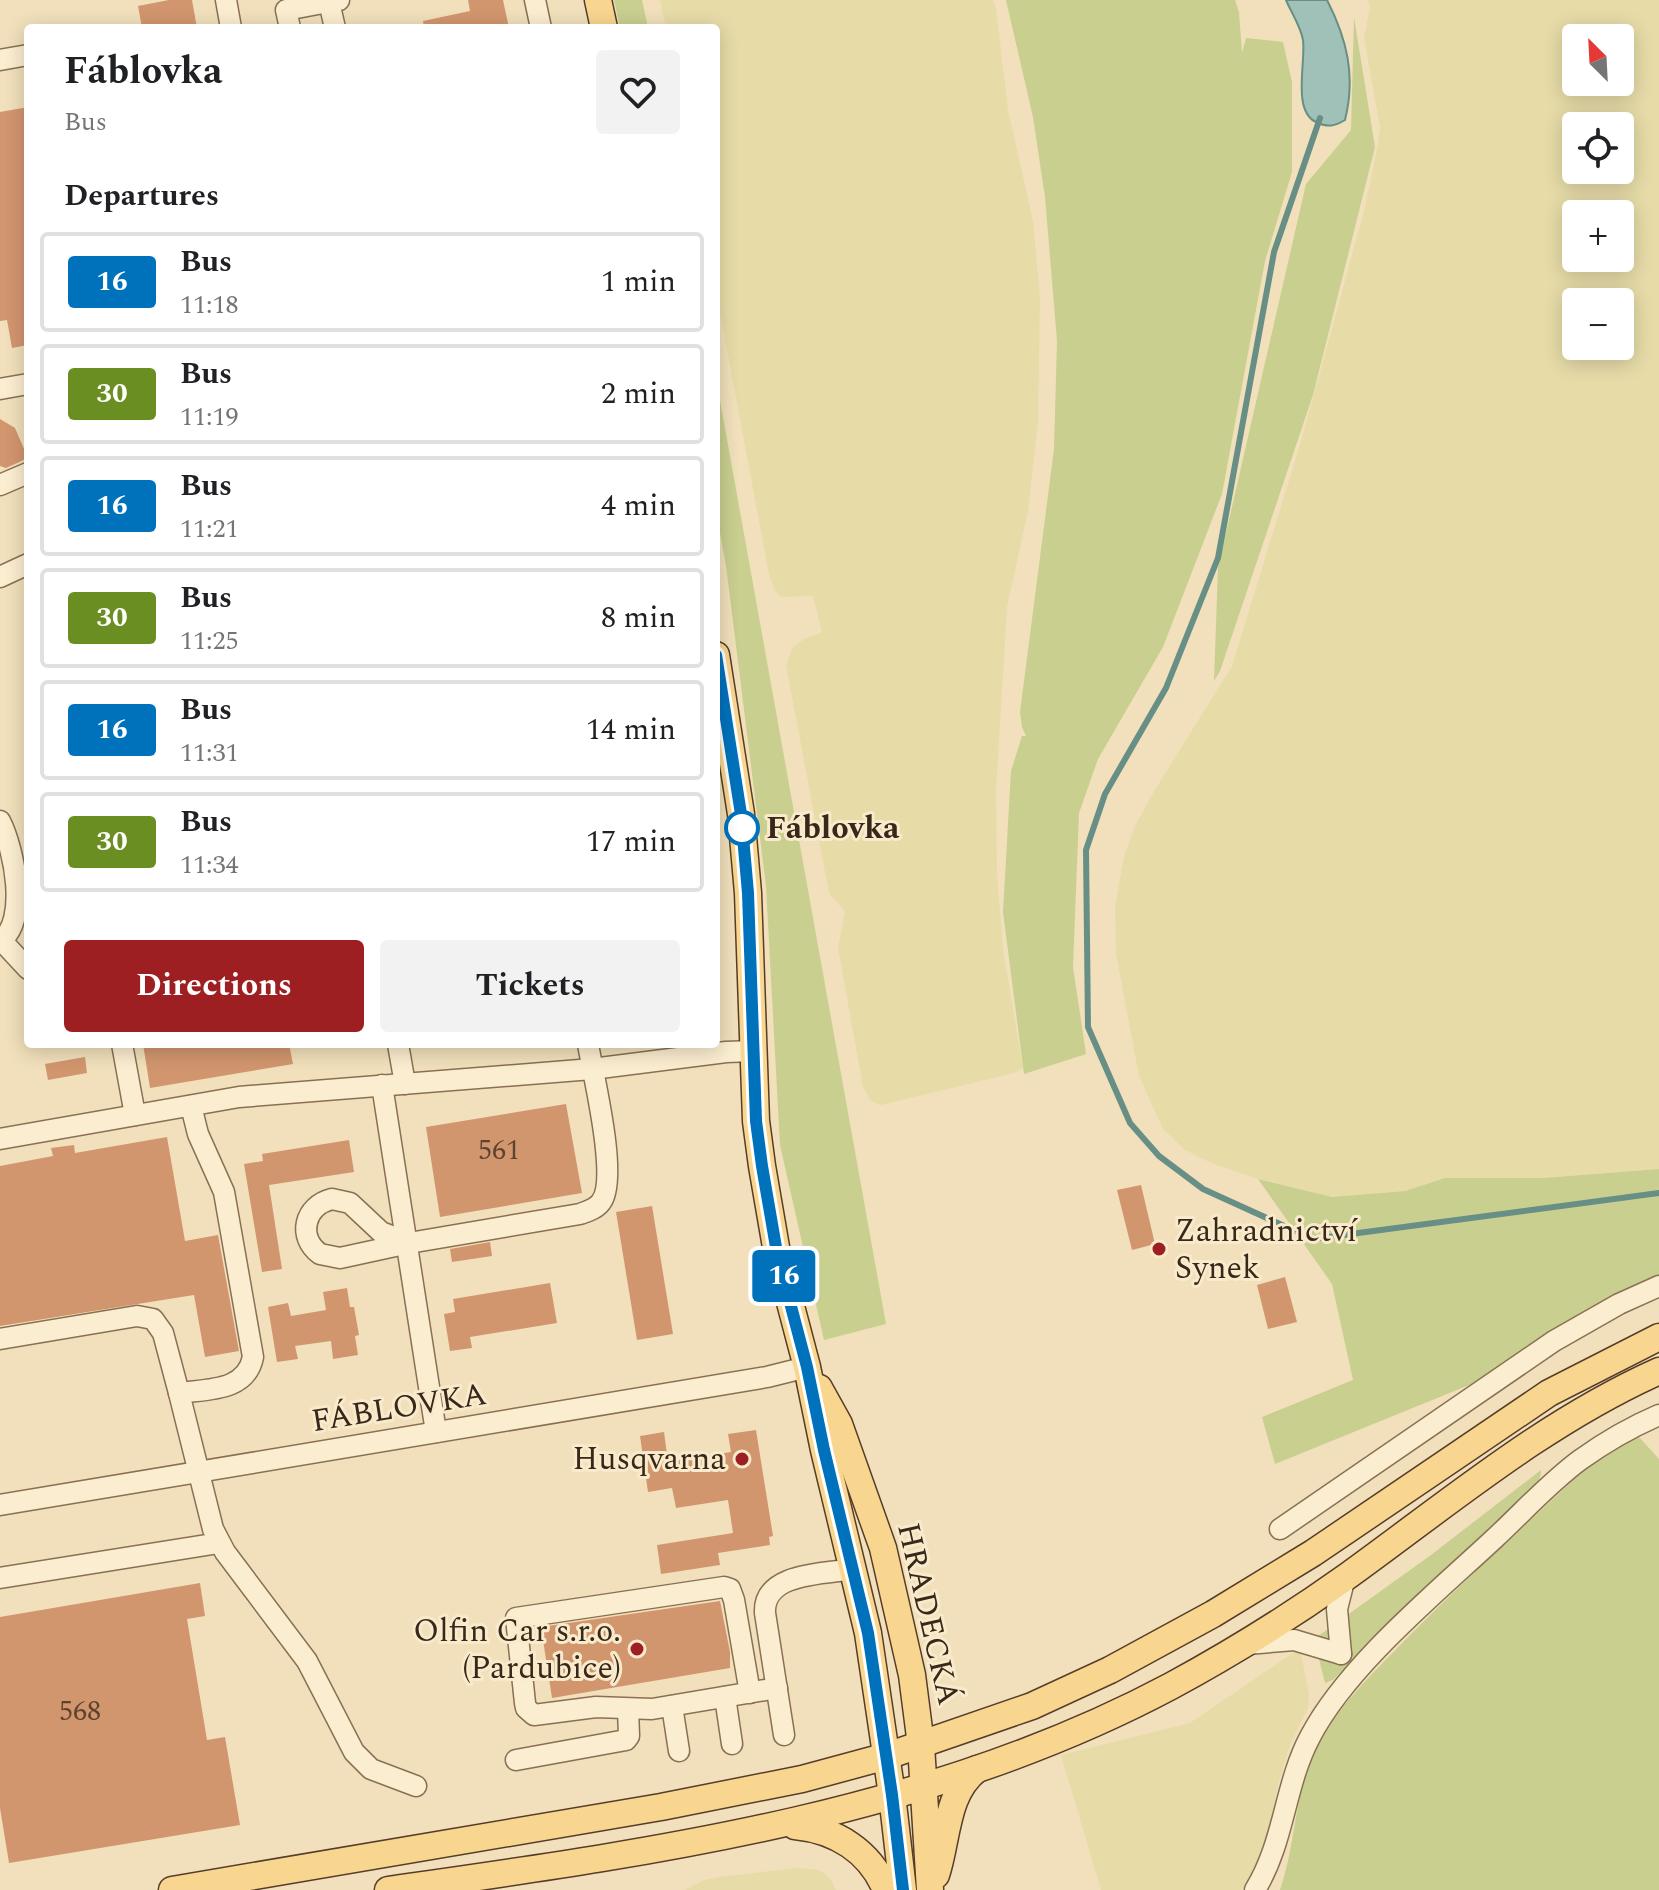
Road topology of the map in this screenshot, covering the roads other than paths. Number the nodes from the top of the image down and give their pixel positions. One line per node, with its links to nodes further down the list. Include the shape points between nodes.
1 (226, 0): 6 (street)
2 (535, 0): 8 (street)
3 (598, 0): 9 (main road)
4 (334, 1): 5 (street); 7 (street)
5 (287, 13)
6 (230, 24)
7 (335, 24)
8 (540, 24)
9 (603, 24)
10 (24, 56): 11 (street)
11 (0, 60)
12 (24, 385): 13 (street)
13 (0, 389)
14 (24, 475): 15 (street)
15 (0, 485)
16 (24, 566): 17 (street)
17 (0, 577)
18 (720, 706): 19 (main road, HRADECKÁ)
19 (724, 756): 26 (main road, HRADECKÁ, via 741,814)
20 (0, 821): 21 (street, via 16,896 14,924)
21 (1, 940): 22 (street)
22 (24, 965)
23 (123, 1048): 31 (street)
24 (399, 1048): 28 (street)
25 (589, 1048): 27 (street)
26 (754, 1051): 27 (street); 37 (main road, HRADECKÁ, via 756,1121 767,1196)
27 (592, 1069): 28 (street); 33 (street, via 609,1170 603,1200 595,1208)
28 (405, 1084): 29 (street)
29 (382, 1085): 30 (street); 33 (street)
30 (191, 1106): 31 (street); 39 (street, via 226,1201 253,1357 245,1375 232,1384)
31 (135, 1115): 32 (street)
32 (0, 1139)
33 (409, 1243): 33 (street, via 389,1237 338,1199 315,1207 305,1224 314,1250 333,1259); 41 (street)
34 (1659, 1286): 44 (street, via 1554,1341)
35 (1659, 1337): 57 (main road, via 1549,1393 1313,1553 1162,1642 1032,1706)
36 (0, 1339): 39 (street, via 137,1316 153,1319 163,1333)
37 (807, 1367): 41 (street, FÁBLOVKA); 46 (main road, HRADECKÁ); 57 (main road, HRADECKÁ, via 839,1424 883,1548 912,1675)
38 (1659, 1371): 47 (main road, via 1523,1447)
39 (179, 1393): 42 (street)
40 (1659, 1415): 71 (street, via 1578,1461 1429,1600 1336,1697 1301,1756 1277,1847)
41 (436, 1432): 42 (street, FÁBLOVKA)
42 (199, 1471): 43 (street, FÁBLOVKA); 45 (street)
43 (0, 1505)
44 (1280, 1529)
45 (219, 1543): 48 (street); 62 (street, via 307,1661 354,1752 371,1769)
46 (854, 1569): 50 (street, via 790,1580 776,1586 765,1600); 59 (main road, HRADECKÁ)
47 (1345, 1577): 49 (main road); 49 (street, via 1337,1609 1341,1654 1294,1640)
48 (0, 1578)
49 (1241, 1645): 61 (main road, via 1110,1716)
50 (777, 1688): 51 (street); 55 (street)
51 (750, 1693): 52 (street); 54 (street, via 734,1600 724,1587 516,1618 530,1712)
52 (725, 1697): 53 (street); 56 (street)
53 (672, 1706): 54 (street); 58 (street)
54 (628, 1709): 60 (street, via 626,1740)
55 (784, 1735)
56 (732, 1744)
57 (921, 1745): 59 (main road); 63 (main road, HRADECKÁ)
58 (679, 1751)
59 (887, 1756): 64 (main road, HRADECKÁ); 66 (main road, via 707,1799)
60 (516, 1760)
61 (980, 1768): 63 (main road); 70 (main road, via 952,1802)
62 (416, 1786)
63 (923, 1786): 64 (main road); 70 (main road, HRADECKÁ)
64 (892, 1795): 65 (main road); 69 (main road, HRADECKÁ)
65 (779, 1826): 67 (main road); 68 (main road, via 811,1828 841,1839 865,1857)
66 (172, 1890)
67 (388, 1890)
68 (886, 1890)
69 (903, 1890)
70 (930, 1890)
71 (1255, 1890)

